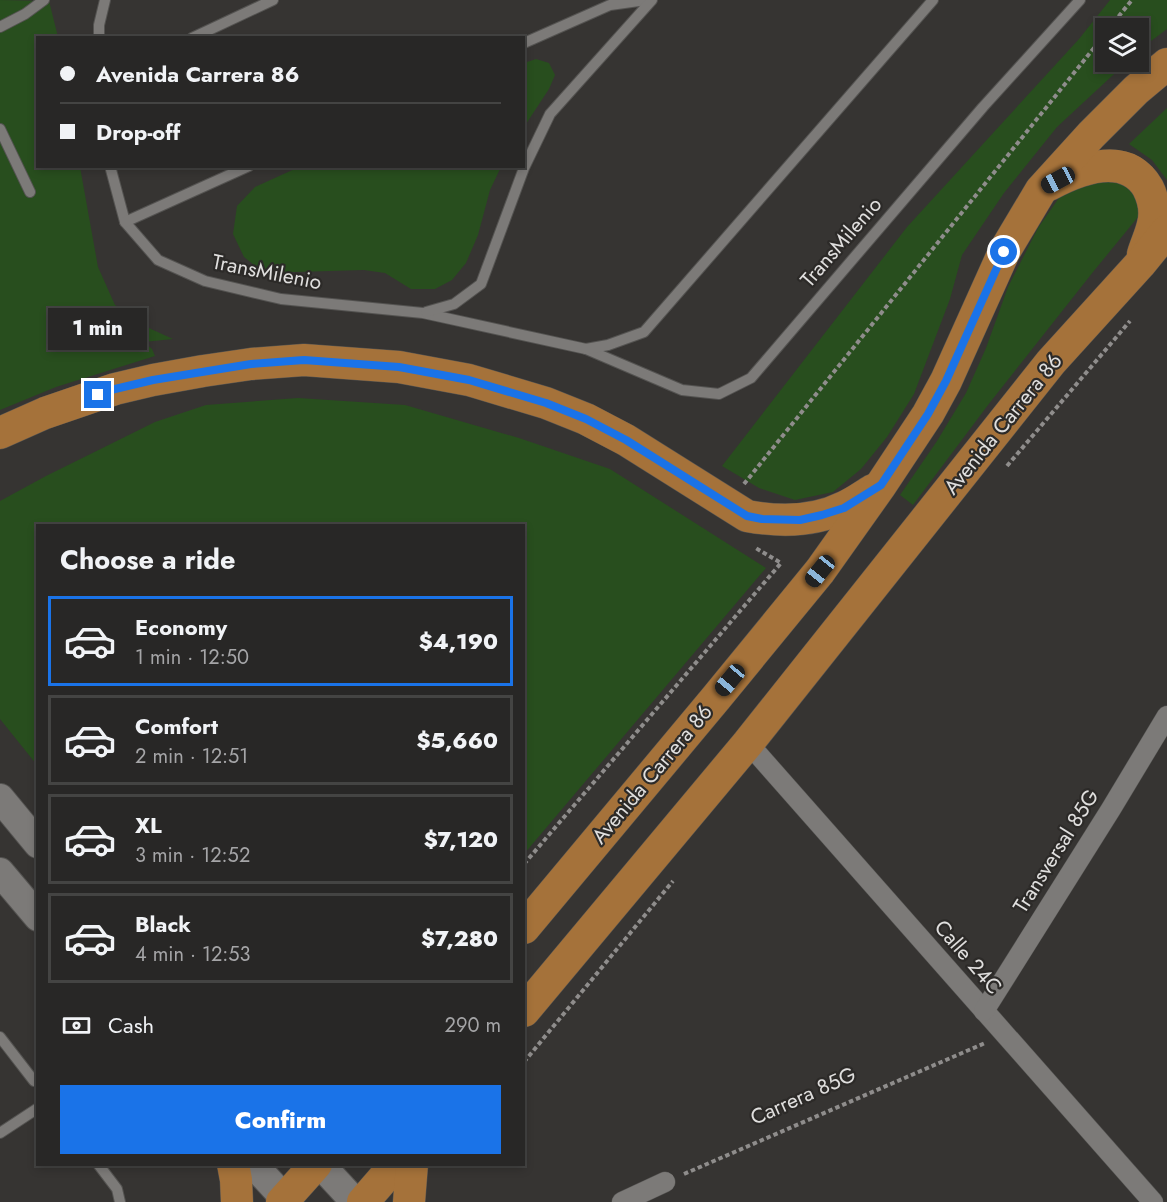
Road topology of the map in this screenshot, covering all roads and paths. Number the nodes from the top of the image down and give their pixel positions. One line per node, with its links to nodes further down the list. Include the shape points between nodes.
1 (44, 0): 10 (lane)
2 (105, 0): 11 (lane)
3 (273, 0): 12 (lane)
4 (646, 0): 13 (lane, via 610,5)
5 (652, 0): 17 (lane, TransMilenio, via 550,114)
6 (933, 0): 28 (lane, TransMilenio, via 644,332)
7 (1080, 0): 28 (lane, TransMilenio, via 751,378 719,394 682,390)
8 (1132, 0): 9 (path)
9 (1117, 18)
10 (0, 27)
11 (99, 36)
12 (196, 36)
13 (525, 43)
14 (1095, 47): 32 (path, via 740,488 756,501)
15 (1167, 64): 21 (main road, Avenida Carrera 86, via 1113,112)
16 (0, 129): 22 (lane)
17 (525, 166)
18 (111, 168): 23 (lane, TransMilenio)
19 (245, 168): 23 (lane)
20 (524, 168): 26 (lane, TransMilenio, via 481,284 454,304)
21 (1041, 190): 25 (main road, via 1076,173 1110,165 1139,175 1153,198 1154,223); 31 (main road, Avenida Carrera 86, via 1004,252 942,389)
22 (30, 192)
23 (125, 222): 26 (lane, TransMilenio, via 158,260 205,281 281,298)
24 (1167, 231): 25 (main road, Avenida Carrera 86)
25 (1140, 264): 34 (main road, Avenida Carrera 86, via 1051,362)
26 (423, 313): 28 (lane, TransMilenio)
27 (1130, 321): 30 (path)
28 (586, 349)
29 (0, 433): 32 (main road, via 45,412 115,389 203,371 304,360 399,367 469,380 586,419)
30 (1003, 472)
31 (881, 485): 32 (main road, via 844,508 822,515 800,520); 41 (main road, Avenida Carrera 86, via 820,571)
32 (747, 516): 37 (path, via 738,537 781,563)
33 (1167, 716): 43 (street, Transversal 85G)
34 (748, 743): 42 (main road, Avenida Carrera 86); 43 (street, Calle 24C)
35 (0, 798): 36 (main road)
36 (36, 842)
37 (525, 863)
38 (0, 872): 40 (main road)
39 (676, 877): 46 (path)
40 (36, 916)
41 (525, 927)
42 (525, 1010)
43 (984, 1011): 44 (street, Calle 24C)
44 (1005, 1034): 57 (path, Carrera 85G); 65 (street, Calle 24C)
45 (0, 1037): 47 (lane)
46 (525, 1061)
47 (36, 1081)
48 (36, 1109): 49 (lane)
49 (0, 1133)
50 (100, 1166): 59 (lane, via 117,1189)
51 (233, 1166): 60 (main road)
52 (255, 1166): 58 (main road)
53 (316, 1166): 58 (main road)
54 (320, 1166): 61 (main road)
55 (394, 1166): 62 (main road)
56 (412, 1166): 63 (main road)
57 (664, 1182): 64 (street)
58 (285, 1201)
59 (120, 1202)
60 (237, 1202)
61 (355, 1202)
62 (363, 1202)
63 (409, 1202)
64 (622, 1202)
65 (1153, 1202)

